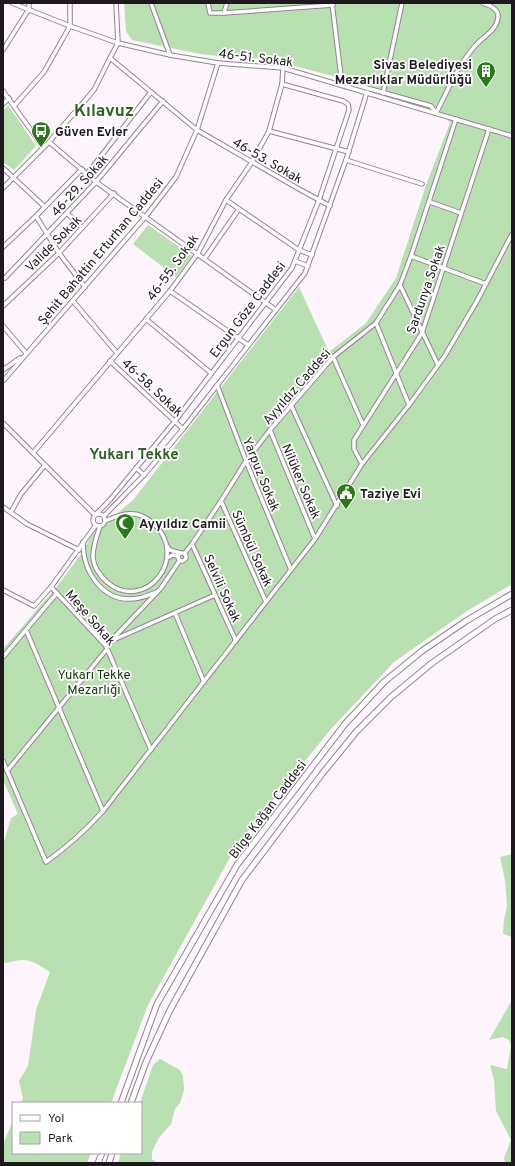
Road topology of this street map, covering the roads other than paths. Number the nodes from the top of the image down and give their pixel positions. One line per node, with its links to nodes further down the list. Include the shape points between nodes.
1 (12, 3): 11 (street, 46-51. Sokak)
2 (28, 3): 11 (street)
3 (70, 3): 13 (street)
4 (116, 3): 14 (street)
5 (151, 3): 16 (street)
6 (208, 3): 12 (street, via 210,14)
7 (227, 3): 12 (street)
8 (402, 3): 24 (street)
9 (483, 3): 29 (street, via 496,10 498,18 494,27 466,56)
10 (333, 4): 12 (street); 24 (street, 46-51. Sokak, via 342,80)
11 (29, 9): 13 (street, 46-51. Sokak); 15 (street)
12 (224, 12)
13 (70, 26): 14 (street, 46-51. Sokak); 28 (street, via 44,72)
14 (118, 43): 16 (street, 46-51. Sokak); 17 (street)
15 (3, 50)
16 (170, 55): 18 (street, 46-51. Sokak)
17 (110, 58): 22 (street); 35 (street, via 94,90)
18 (218, 63): 19 (street, 46-51. Sokak); 32 (street, Şehit Bahattin Erturhan Caddesi)
19 (284, 68): 20 (street, 46-55. Sokak); 23 (street, 46-51. Sokak)
20 (282, 84): 33 (street, 46-55. Sokak); 37 (street, Ergun Göze Caddesi, via 348,104 349,114)
21 (3, 91): 25 (street)
22 (151, 92): 26 (street); 43 (street, 46-29. Sokak)
23 (367, 92): 29 (street, 46-51. Sokak); 38 (street, Ergun Göze Caddesi)
24 (383, 93): 29 (street, 46-51. Sokak, via 431,106)
25 (9, 98): 27 (street); 28 (street)
26 (163, 101): 32 (street); 45 (street, 46-29. Sokak)
27 (3, 104)
28 (14, 106): 36 (street)
29 (436, 113): 30 (street, 46-51. Sokak)
30 (456, 119): 31 (street, 46-51. Sokak); 51 (street, Ayyıldız Caddesi)
31 (489, 129): 34 (street, 46-51. Sokak); 56 (street, Sardunya Sokak)
32 (197, 130): 40 (street, 46-53. Sokak); 58 (street, Şehit Bahattin Erturhan Caddesi, via 176,177)
33 (269, 131): 37 (street); 40 (street, 46-55. Sokak)
34 (512, 136)
35 (49, 142): 36 (street); 42 (street)
36 (43, 147): 44 (street)
37 (337, 149): 38 (street); 50 (street, Ergun Göze Caddesi)
38 (349, 152): 39 (street, Ergun Göze Caddesi)
39 (346, 160): 46 (street); 52 (street, Ergun Göze Caddesi)
40 (252, 162): 49 (street, 46-55. Sokak); 50 (street, 46-53. Sokak)
41 (3, 168): 44 (street)
42 (82, 170): 43 (street); 53 (street)
43 (87, 174): 45 (street)
44 (13, 177): 47 (street); 53 (street)
45 (96, 182): 48 (street); 55 (street, 46-29. Sokak)
46 (422, 184)
47 (3, 188)
48 (114, 193): 58 (street); 59 (street, Valide Sokak)
49 (226, 200): 54 (street); 65 (street, 46-55. Sokak)
50 (319, 200): 52 (street, 46-53. Sokak); 63 (street, Ergun Göze Caddesi)
51 (430, 202): 56 (street); 67 (street, Ayyıldız Caddesi)
52 (330, 206): 66 (street, Ergun Göze Caddesi)
53 (45, 207): 57 (street)
54 (239, 209): 63 (street); 68 (street)
55 (67, 213): 59 (street); 60 (street, 46-29. Sokak)
56 (461, 213): 71 (street, Sardunya Sokak)
57 (36, 216): 60 (street); 62 (street)
58 (146, 216): 65 (street); 75 (street, Şehit Bahattin Erturhan Caddesi)
59 (82, 228): 64 (street, Valide Sokak)
60 (48, 234): 64 (street); 72 (street, 46-29. Sokak)
61 (512, 234): 73 (street)
62 (3, 247)
63 (299, 250): 66 (street); 69 (street, Ergun Göze Caddesi)
64 (59, 253): 75 (street); 79 (street, Valide Sokak)
65 (198, 253): 68 (street); 76 (street, 46-55. Sokak)
66 (312, 255): 70 (street, Ergun Göze Caddesi)
67 (411, 256): 71 (street); 74 (street, Ayyıldız Caddesi)
68 (205, 258): 78 (street)
69 (295, 260): 70 (street); 78 (street, Ergun Göze Caddesi, via 292,268)
70 (308, 266): 80 (street, Ergun Göze Caddesi)
71 (444, 269): 73 (street); 84 (street, Sardunya Sokak)
72 (5, 278)
73 (486, 284): 91 (street)
74 (400, 285): 82 (street, Ayyıldız Caddesi); 84 (street)
75 (85, 287): 77 (street, Şehit Bahattin Erturhan Caddesi)
76 (170, 291): 81 (street, 46-55. Sokak); 85 (street)
77 (73, 301): 87 (street, Şehit Bahattin Erturhan Caddesi); 88 (street)
78 (266, 302): 80 (street); 85 (street, Ergun Göze Caddesi)
79 (3, 306)
80 (276, 310): 86 (street, Ergun Göze Caddesi)
81 (146, 319): 88 (street, 46-55. Sokak); 93 (street)
82 (376, 323): 89 (street, Ayyıldız Caddesi); 94 (street)
83 (3, 326): 87 (street)
84 (422, 333): 91 (street); 94 (street, Sardunya Sokak)
85 (238, 339): 86 (street); 93 (street, Ergun Göze Caddesi)
86 (248, 345): 96 (street, Ergun Göze Caddesi)
87 (26, 353): 92 (street, Şehit Bahattin Erturhan Caddesi); 95 (street, Şehit Bahattin Erturhan Caddesi)
88 (117, 353): 90 (street, 46-55. Sokak)
89 (333, 357): 97 (street, Ayyıldız Caddesi); 101 (street)
90 (110, 361): 99 (street, 46-58. Sokak); 104 (street, 46-55. Sokak)
91 (438, 365): 98 (street)
92 (3, 370)
93 (211, 373): 99 (street, Ergun Göze Caddesi)
94 (397, 374): 98 (street); 101 (street, Sardunya Sokak)
95 (3, 381)
96 (217, 385): 102 (street, Ergun Göze Caddesi); 105 (street, Yarpuz Sokak)
97 (291, 405): 103 (street, Ayyıldız Caddesi); 113 (street)
98 (409, 405): 106 (street)
99 (175, 421): 102 (street, 46-58. Sokak); 108 (street, Ergun Göze Caddesi)
100 (3, 423): 104 (street)
101 (363, 425): 106 (street, Sardunya Sokak, via 353,444)
102 (183, 429): 109 (street, Ergun Göze Caddesi)
103 (270, 430): 105 (street, Ayyıldız Caddesi); 120 (street, Nilüker Sokak)
104 (33, 453): 107 (street)
105 (246, 461): 112 (street, Ayyıldız Caddesi); 129 (street, Yarpuz Sokak)
106 (362, 464): 113 (street)
107 (45, 465): 115 (street, via 21,494); 116 (street)
108 (136, 468): 109 (street); 110 (street, Ergun Göze Caddesi)
109 (144, 476): 111 (street, Ergun Göze Caddesi)
110 (129, 477): 111 (street); 116 (street, Ergun Göze Caddesi)
111 (136, 483): 117 (street, Ergun Göze Caddesi)
112 (221, 501): 122 (street, Ayyıldız Caddesi); 136 (street, Sümbül Sokak)
113 (337, 506): 120 (street)
114 (3, 507): 115 (street)
115 (11, 512): 124 (street, via 27,524)
116 (96, 515): 117 (street); 119 (street, via 93,520)
117 (104, 516): 118 (street)
118 (105, 521): 119 (street); 123 (street, via 122,514 143,516 162,532)
119 (98, 526): 121 (street); 127 (street, via 94,560 101,576 117,588 128,591 149,586 163,572)
120 (315, 539): 129 (street)
121 (83, 541): 124 (street); 125 (street)
122 (192, 544): 126 (street, Ayyıldız Caddesi); 135 (street, Selvili Sokak)
123 (167, 546): 126 (street); 127 (street)
124 (78, 549): 125 (street); 130 (street)
125 (83, 552): 132 (street, via 89,573 106,591 125,598 138,598)
126 (181, 554): 127 (street); 128 (street); 128 (street, Ayyıldız Caddesi, via 186,559)
127 (167, 558)
128 (180, 560): 132 (street, Ayyıldız Caddesi)
129 (291, 570): 136 (street)
130 (51, 587): 131 (street, via 34,606); 133 (street, Meşe Sokak)
131 (3, 590)
132 (158, 591): 140 (street, Ayyıldız Caddesi)
133 (57, 593): 139 (street); 142 (street, Meşe Sokak)
134 (512, 594): 150 (main road, Bilge Kağan Caddesi, via 422,651 384,682 341,730 237,866 157,1004)
135 (215, 595): 138 (street); 141 (street, Selvili Sokak)
136 (266, 602): 141 (street)
137 (512, 610): 151 (main road, Bilge Kağan Caddesi, via 432,662 391,697 356,732 322,774 242,880 170,1010)
138 (175, 613): 140 (street); 144 (street)
139 (26, 630): 143 (street); 145 (street)
140 (111, 641): 142 (street, Ayyıldız Caddesi)
141 (236, 641): 144 (street)
142 (107, 648): 145 (street, Ayyıldız Caddesi); 146 (street, Meşe Sokak)
143 (3, 657)
144 (204, 682): 146 (street)
145 (59, 708): 148 (street, Ayyıldız Caddesi); 149 (street)
146 (151, 750): 149 (street)
147 (3, 761): 148 (street)
148 (7, 771): 149 (street, via 46,862 64,850)
149 (103, 811)
150 (121, 1102)
151 (131, 1102)

